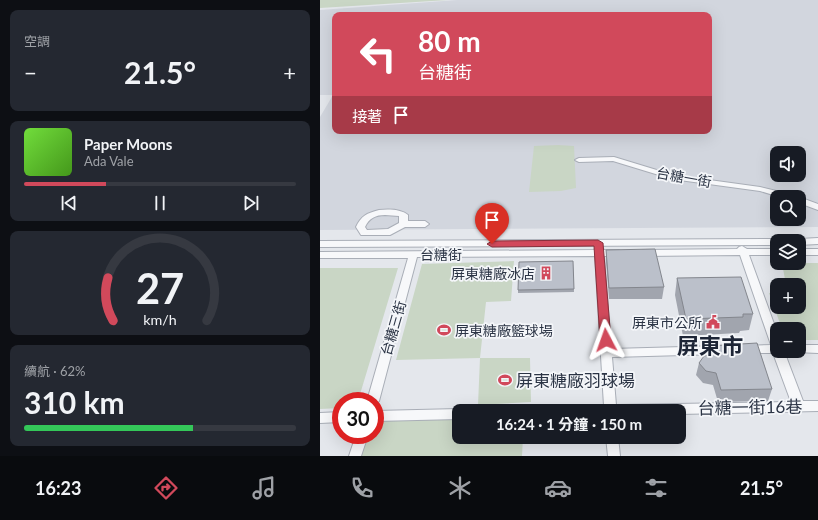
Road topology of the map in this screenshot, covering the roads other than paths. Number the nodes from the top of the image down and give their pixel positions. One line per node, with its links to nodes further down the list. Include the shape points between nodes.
1 (579, 160): 2 (street, 台糖一街, via 614,159 672,177)
2 (770, 192)
3 (806, 203): 4 (street)
4 (818, 207)
5 (403, 224): 6 (street)
6 (425, 224)
7 (818, 241): 10 (street)
8 (740, 242): 9 (street, 台糖街); 12 (street, 台糖街); 16 (street)
9 (770, 242)
10 (806, 242)
11 (320, 244): 12 (street, 台糖街)
12 (599, 248): 16 (street, 台糖街, via 630,253); 18 (street, 台糖街); 23 (street)
13 (770, 252): 16 (street, 台糖街)
14 (806, 252): 15 (street)
15 (818, 252)
16 (744, 253): 19 (street)
17 (320, 255): 18 (street, 台糖街)
18 (413, 255): 25 (street, 台糖三街)
19 (770, 326)
20 (770, 349): 23 (street)
21 (806, 349): 22 (street)
22 (818, 349)
23 (606, 353): 26 (street)
24 (781, 358): 27 (street)
25 (375, 392)
26 (610, 404)
27 (798, 405): 28 (street, 台糖一街16巷); 29 (street, 台糖一街16巷)
28 (818, 406)
29 (686, 409)
30 (452, 414): 31 (street)
31 (384, 416)
32 (332, 417): 33 (street)
33 (320, 418)
34 (359, 444): 36 (street)
35 (613, 444): 37 (street)
36 (356, 456)
37 (614, 456)

